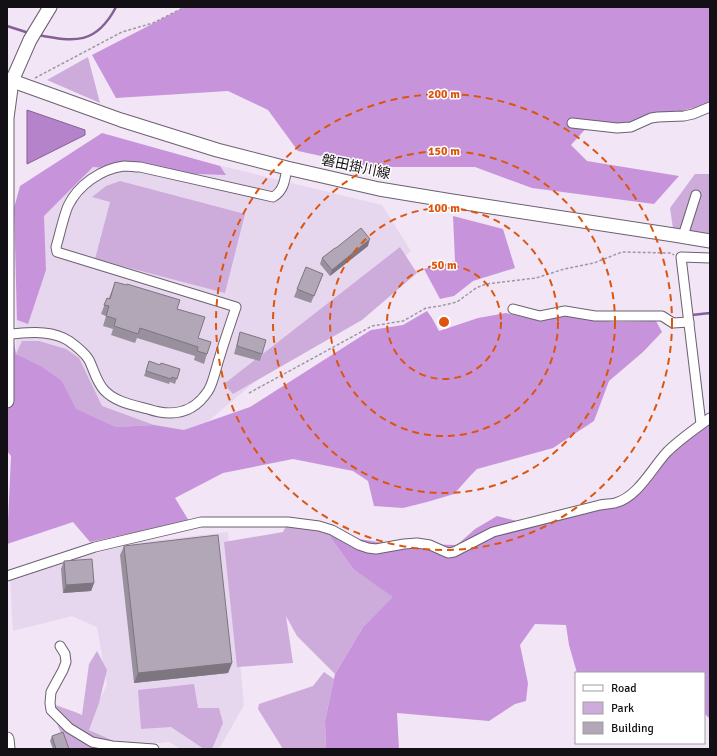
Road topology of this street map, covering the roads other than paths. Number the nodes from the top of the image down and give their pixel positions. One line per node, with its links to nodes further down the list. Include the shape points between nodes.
1 (50, 7): 2 (main road, via 30,40)
2 (14, 81): 5 (main road, 磐田掛川線, via 128,122 217,150); 7 (main road, via 7,118)
3 (710, 106): 4 (street, via 684,116 651,118 631,127)
4 (572, 123)
5 (287, 168): 8 (main road, 磐田掛川線, via 380,189); 13 (street, via 283,187 273,196 140,167 124,166 89,180 80,188 68,207 56,247 57,252 236,307 209,390 190,409 167,414 119,400 104,390 88,359 69,341 42,332)
6 (696, 195): 8 (street)
7 (7, 222): 13 (main road)
8 (683, 236): 9 (main road, 磐田掛川線)
9 (710, 241)
10 (710, 258): 12 (street, via 681,257)
11 (513, 309): 12 (street, via 540,316 565,311 595,316 662,316 673,323)
12 (689, 322): 16 (street)
13 (7, 334): 14 (main road)
14 (7, 401)
15 (710, 418): 16 (street)
16 (701, 424): 17 (street, via 677,442 638,488 626,498 616,503 493,532 454,552 448,553 430,545 417,543 376,549 359,545 319,526 288,522 201,522 95,547)
17 (7, 576)
18 (60, 646): 21 (street, via 66,662 51,692 51,710 69,728 92,742)
19 (7, 739): 20 (main road)
20 (8, 749)
21 (154, 749)

